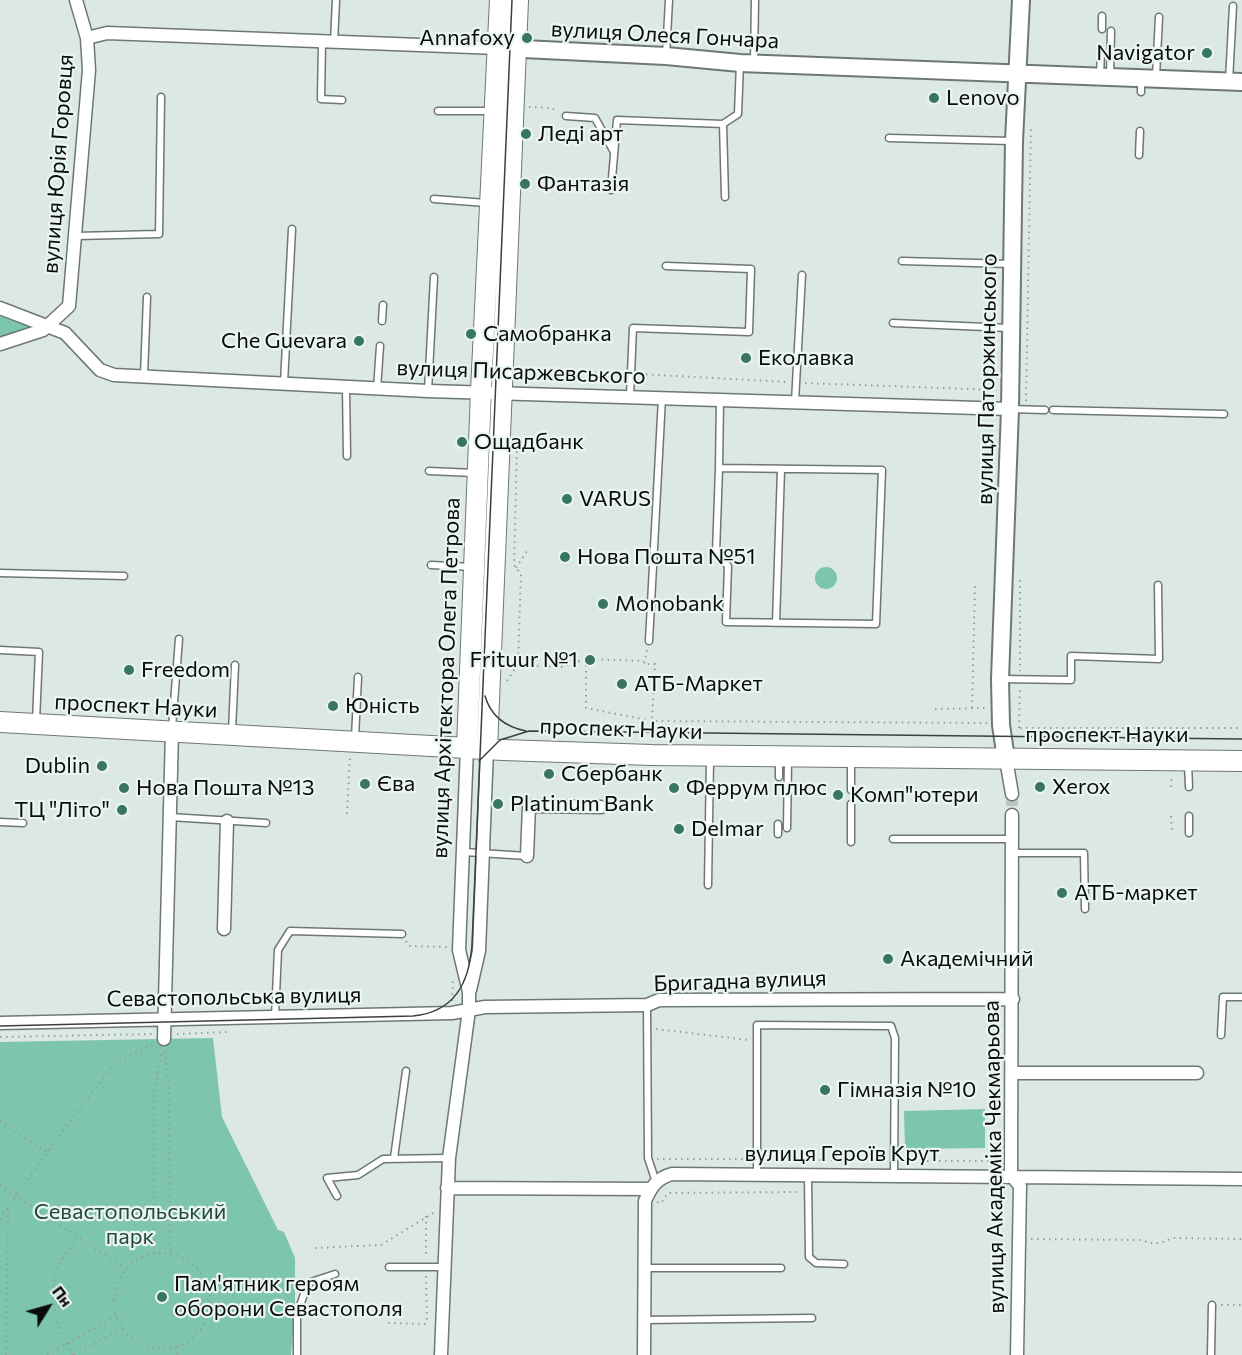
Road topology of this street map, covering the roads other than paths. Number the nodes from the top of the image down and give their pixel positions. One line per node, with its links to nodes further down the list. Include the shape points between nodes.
1 (76, 0): 13 (street, вулиця Юрія Горовця)
2 (336, 0): 14 (lane)
3 (501, 0): 15 (main road, вулиця Архітектора Олега Петрова)
4 (518, 0): 15 (main road, вулиця Архітектора Олега Петрова)
5 (669, 0): 17 (lane)
6 (1021, 0): 19 (street, вулиця Паторжинського)
7 (755, 2): 18 (lane)
8 (1233, 6): 21 (lane)
9 (1102, 16): 11 (lane)
10 (1159, 17): 22 (lane)
11 (1102, 28)
12 (1111, 31): 20 (lane)
13 (87, 38): 14 (street, вулиця Олеся Гончара, via 107,33); 39 (street, вулиця Юрія Горовця, via 89,70)
14 (328, 43): 15 (street, вулиця Олеся Гончара); 24 (lane, via 321,99)
15 (506, 48): 17 (street, вулиця Олеся Гончара); 25 (main road, вулиця Архітектора Олега Петрова)
16 (1101, 52): 20 (lane)
17 (666, 56): 18 (street, вулиця Олеся Гончара)
18 (747, 63): 19 (street, вулиця Олеся Гончара); 28 (lane, via 738,114)
19 (1017, 72): 20 (street, вулиця Олеся Гончара); 31 (street, вулиця Паторжинського)
20 (1105, 76): 22 (street, вулиця Олеся Гончара)
21 (1235, 82): 22 (street, вулиця Олеся Гончара)
22 (1146, 83)
23 (161, 97): 39 (lane, via 159,234)
24 (342, 100)
25 (503, 109): 26 (lane); 37 (main road, вулиця Архітектора Олега Петрова); 60 (main road, вулиця Архітектора Олега Петрова)
26 (438, 111)
27 (566, 116): 32 (lane, via 595,118)
28 (723, 124): 32 (lane, via 617,120); 35 (lane)
29 (1140, 131): 33 (lane)
30 (889, 138): 31 (lane)
31 (1014, 141): 41 (street, вулиця Паторжинського)
32 (614, 152): 34 (lane)
33 (1139, 155)
34 (611, 190)
35 (724, 197)
36 (434, 199): 37 (lane)
37 (490, 203): 59 (main road, вулиця Архітектора Олега Петрова)
38 (292, 229): 55 (lane)
39 (76, 236): 50 (street, вулиця Юрія Горовця, via 69,306)
40 (902, 261): 41 (lane)
41 (1013, 264): 51 (street, вулиця Паторжинського)
42 (666, 266): 61 (lane, via 751,269 749,332 633,327)
43 (802, 275): 64 (lane)
44 (434, 277): 58 (lane)
45 (147, 297): 54 (lane)
46 (383, 305): 48 (lane)
47 (0, 308): 50 (street)
48 (382, 321)
49 (893, 323): 51 (lane)
50 (51, 325): 52 (street); 54 (street, вулиця Писаржевського, via 100,370 114,375)
51 (1011, 328): 65 (street, вулиця Паторжинського)
52 (0, 344)
53 (380, 346): 57 (lane)
54 (144, 376): 55 (street, вулиця Писаржевського)
55 (284, 384): 56 (street, вулиця Писаржевського)
56 (346, 387): 57 (street, вулиця Писаржевського); 69 (lane)
57 (377, 389): 58 (street, вулиця Писаржевського)
58 (428, 391): 59 (street, вулиця Писаржевського)
59 (481, 391): 60 (street, вулиця Писаржевського); 73 (main road, вулиця Архітектора Олега Петрова)
60 (501, 391): 61 (street, вулиця Писаржевського); 92 (main road, вулиця Архітектора Олега Петрова)
61 (630, 396): 62 (street, вулиця Писаржевського)
62 (662, 398): 63 (street, вулиця Писаржевського); 81 (lane)
63 (720, 400): 64 (street, вулиця Писаржевського); 70 (lane)
64 (795, 403): 65 (street, вулиця Писаржевського)
65 (1010, 409): 66 (lane); 85 (street, вулиця Паторжинського)
66 (1045, 410)
67 (1053, 410): 68 (lane)
68 (1224, 414)
69 (347, 456)
70 (719, 468): 71 (lane); 79 (lane, via 716,553 728,566 726,622)
71 (782, 469): 79 (lane); 79 (lane, via 882,470 876,624)
72 (429, 471): 73 (lane)
73 (478, 473): 75 (main road, вулиця Архітектора Олега Петрова)
74 (431, 565): 75 (lane)
75 (474, 567): 91 (main road, вулиця Архітектора Олега Петрова)
76 (0, 573): 77 (lane)
77 (124, 576)
78 (1158, 585): 85 (lane, via 1159,659 1071,656 1071,680)
79 (776, 623)
80 (179, 639): 88 (lane)
81 (649, 642)
82 (0, 650): 87 (lane, via 39,652)
83 (235, 664): 89 (lane)
84 (358, 677): 90 (lane)
85 (1000, 679): 96 (street, вулиця Паторжинського, via 998,724)
86 (0, 722): 87 (main road, проспект Науки)
87 (35, 725): 88 (main road, проспект Науки)
88 (172, 732): 89 (main road, проспект Науки); 107 (street)
89 (232, 735): 90 (main road, проспект Науки)
90 (353, 741): 91 (main road, проспект Науки)
91 (467, 747): 92 (main road, проспект Науки); 119 (street, вулиця Архітектора Олега Петрова)
92 (487, 749): 93 (main road, проспект Науки); 120 (street)
93 (710, 756): 94 (main road, проспект Науки); 123 (lane)
94 (783, 757): 95 (main road, проспект Науки); 99 (lane); 113 (lane)
95 (851, 758): 96 (main road, проспект Науки); 101 (lane)
96 (1006, 759): 97 (main road, проспект Науки); 102 (street)
97 (1188, 760): 98 (main road, проспект Науки); 100 (lane)
98 (1242, 760)
99 (779, 777)
100 (1189, 787)
101 (851, 790)
102 (1012, 794)
103 (851, 804): 118 (lane)
104 (601, 807): 122 (street, via 529,806)
105 (1012, 815): 117 (street, вулиця Академіка Чекмарьова)
106 (1189, 816): 114 (lane)
107 (169, 817): 108 (lane); 133 (street)
108 (227, 821): 111 (lane); 125 (street)
109 (0, 822): 110 (lane)
110 (23, 823)
111 (266, 824)
112 (778, 824): 115 (lane)
113 (787, 828)
114 (1189, 833)
115 (778, 834)
116 (893, 839): 117 (lane)
117 (1012, 839): 121 (street, вулиця Академіка Чекмарьова)
118 (850, 842)
119 (464, 852): 120 (lane); 127 (street, вулиця Архітектора Олега Петрова, via 459,950)
120 (483, 854): 122 (lane); 127 (street, via 479,951)
121 (1012, 854): 124 (lane, via 1084,853); 129 (street, вулиця Академіка Чекмарьова)
122 (527, 856)
123 (708, 885)
124 (1085, 909)
125 (224, 929)
126 (402, 934): 132 (lane, via 290,931 278,950)
127 (469, 992): 131 (street, вулиця Архітектора Олега Петрова)
128 (1242, 998): 135 (lane, via 1223,998)
129 (1013, 999): 130 (street, Бригадна вулиця, via 659,1000); 138 (street, вулиця Академіка Чекмарьова)
130 (647, 1005): 131 (street, Бригадна вулиця); 147 (lane, via 648,1158)
131 (469, 1010): 132 (street, Севастопольська вулиця); 141 (street, вулиця Архітектора Олега Петрова)
132 (275, 1017): 133 (street, Севастопольська вулиця)
133 (165, 1019): 134 (street, Севастопольська вулиця); 136 (street)
134 (0, 1023)
135 (1221, 1035)
136 (164, 1039)
137 (406, 1071): 140 (lane)
138 (1012, 1073): 139 (street); 145 (street, вулиця Академіка Чекмарьова)
139 (1197, 1073)
140 (394, 1158): 141 (lane); 149 (lane, via 383,1159 358,1175 327,1178)
141 (449, 1158): 148 (street, вулиця Архітектора Олега Петрова)
142 (757, 1174): 143 (street, вулиця Героїв Крут); 144 (lane, via 757,1025 891,1026 895,1038); 147 (street, вулиця Героїв Крут, via 672,1174)
143 (808, 1175): 144 (street, вулиця Героїв Крут); 150 (lane, via 809,1257 816,1263)
144 (894, 1175): 145 (street, вулиця Героїв Крут)
145 (1011, 1175): 146 (street, вулиця Героїв Крут); 162 (street, вулиця Академіка Чекмарьова, via 1020,1186)
146 (1242, 1179)
147 (653, 1186): 148 (street, вулиця Героїв Крут); 153 (street, via 645,1201)
148 (447, 1188): 152 (street, вулиця Архітектора Олега Петрова)
149 (337, 1196)
150 (844, 1264)
151 (389, 1267): 152 (lane)
152 (444, 1267): 160 (street, вулиця Архітектора Олега Петрова)
153 (643, 1268): 154 (lane); 158 (street)
154 (781, 1268)
155 (335, 1274): 159 (lane, via 308,1283 297,1314)
156 (1212, 1305): 163 (lane)
157 (812, 1318): 158 (lane)
158 (643, 1320): 161 (street)
159 (297, 1355)
160 (441, 1355)
161 (644, 1355)
162 (1017, 1355)
163 (1211, 1355)

